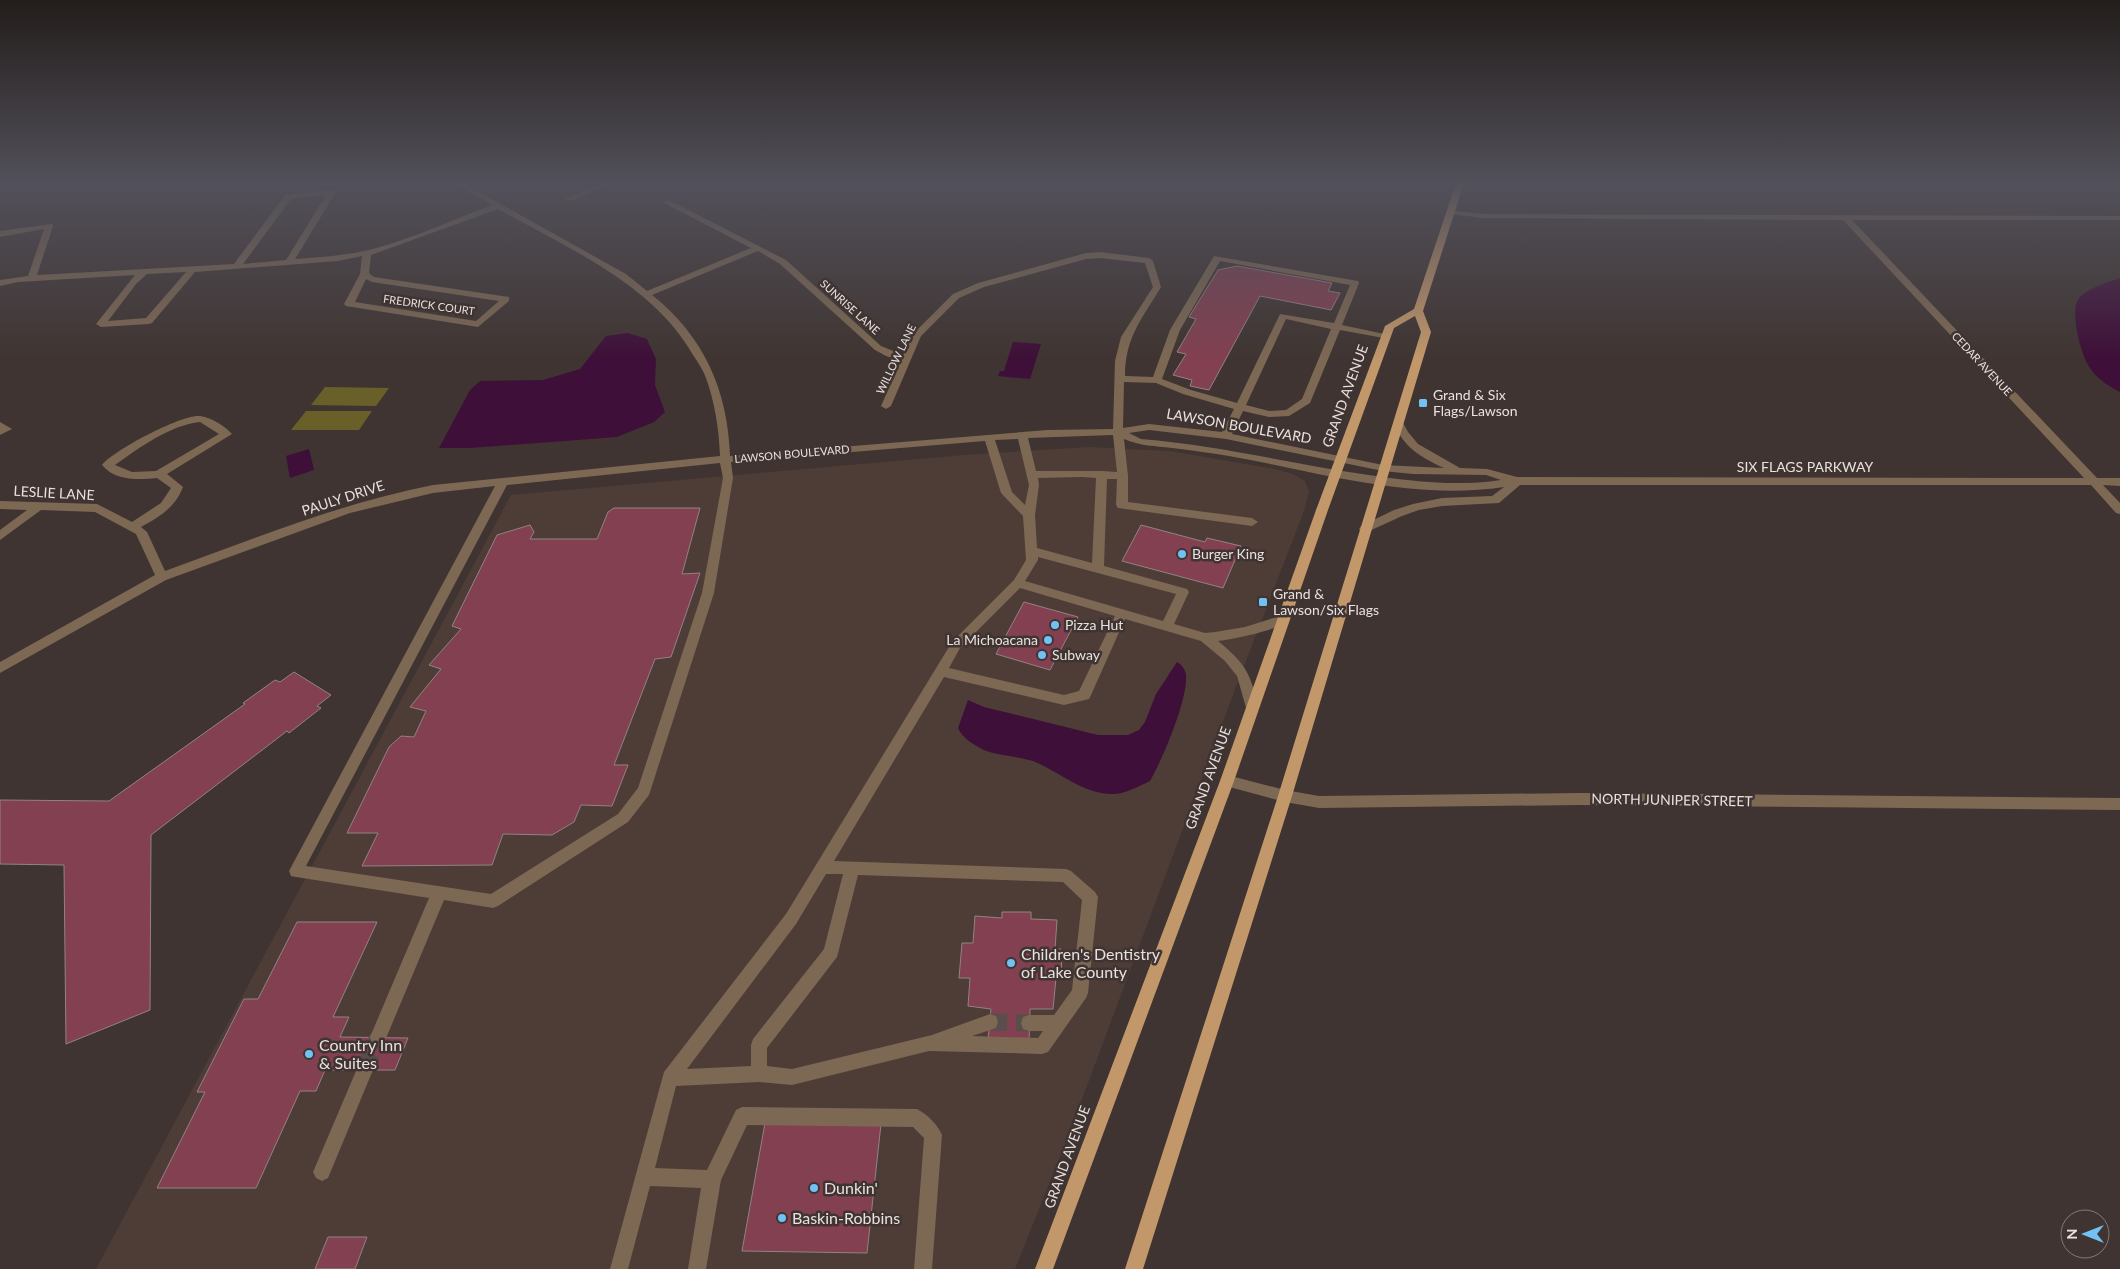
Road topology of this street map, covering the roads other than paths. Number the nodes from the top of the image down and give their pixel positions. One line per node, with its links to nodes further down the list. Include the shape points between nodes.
1 (43, 242): 16 (street)
2 (255, 242): 12 (street)
3 (301, 242): 11 (street)
4 (397, 242): 10 (street)
5 (563, 242): 18 (street, LAWSON BOULEVARD, via 623,276)
6 (746, 242): 9 (street, SUNRISE LANE)
7 (1440, 242): 19 (main road)
8 (1869, 242): 46 (street, CEDAR AVENUE)
9 (758, 248): 18 (street); 22 (street, SUNRISE LANE, via 783,262 878,348)
10 (367, 253): 11 (street); 15 (street, FREDRICK COURT)
11 (289, 262): 12 (street)
12 (237, 266): 13 (street)
13 (193, 269): 14 (street); 14 (street, via 149,321 101,324 132,282)
14 (144, 272): 16 (street)
15 (364, 274): 15 (street, FREDRICK COURT, via 349,304 478,324 506,299 372,279)
16 (31, 279): 17 (street)
17 (0, 283)
18 (647, 294): 34 (street, LAWSON BOULEVARD, via 685,332 711,377 724,430)
19 (1418, 311): 21 (main road, GRAND AVENUE, via 1390,326); 27 (main road, via 1426,332)
20 (1336, 327): 21 (street); 24 (street, via 1355,284 1217,258 1175,330); 26 (street, via 1306,401 1290,413 1269,414); 26 (street, via 1283,316)
21 (1386, 337): 35 (main road, GRAND AVENUE)
22 (906, 359): 23 (street, WILLOW LANE, via 926,324 967,290 1010,276 1100,255 1148,261 1157,287 1126,337 1120,361); 25 (street, WILLOW LANE)
23 (1120, 379): 24 (street); 30 (street)
24 (1157, 380): 26 (street)
25 (886, 406)
26 (1239, 407): 32 (street)
27 (1398, 423): 36 (main road); 37 (street, SIX FLAGS PARKWAY, via 1410,444)
28 (0, 424): 29 (street, via 7,429)
29 (0, 432)
30 (1118, 432): 31 (street, LAWSON BOULEVARD); 32 (street, LAWSON BOULEVARD, via 1148,427); 40 (street, LAWSON BOULEVARD, via 1139,442 1229,453); 42 (street)
31 (1022, 435): 33 (street, LAWSON BOULEVARD); 41 (street)
32 (1226, 436): 35 (street, LAWSON BOULEVARD)
33 (989, 438): 34 (street, LAWSON BOULEVARD); 51 (street, via 1007,493)
34 (725, 460): 45 (street, PAULY DRIVE); 72 (street, via 728,478 708,593 644,791 623,818 493,901)
35 (1340, 460): 36 (street, LAWSON BOULEVARD); 40 (main road, GRAND AVENUE)
36 (1383, 468): 37 (street, SIX FLAGS PARKWAY); 43 (main road)
37 (1460, 471): 44 (street, SIX FLAGS PARKWAY, via 1487,472)
38 (159, 474): 38 (street, via 121,475 107,465 186,420 201,419 227,434); 53 (street, via 178,487 175,497)
39 (1102, 474): 41 (street); 42 (street); 57 (street)
40 (1335, 474): 43 (street, LAWSON BOULEVARD); 61 (main road, GRAND AVENUE)
41 (1032, 476): 51 (street, via 1034,485)
42 (1123, 476): 52 (street, via 1122,505)
43 (1380, 480): 44 (street, SIX FLAGS PARKWAY, via 1418,486 1485,486); 54 (main road)
44 (1517, 481): 46 (street, SIX FLAGS PARKWAY); 54 (street, via 1495,500 1442,502 1417,507)
45 (504, 482): 58 (street, PAULY DRIVE, via 407,494 346,510); 72 (street, via 296,871)
46 (2094, 482): 47 (street, SIX FLAGS PARKWAY); 50 (street, CEDAR AVENUE)
47 (2120, 482)
48 (0, 505): 49 (street, LESLIE LANE)
49 (39, 506): 53 (street, LESLIE LANE, via 97,508); 55 (street)
50 (2120, 510)
51 (1029, 515): 56 (street)
52 (1252, 522)
53 (132, 527): 58 (street, LESLIE LANE, via 141,532)
54 (1365, 529): 68 (main road)
55 (0, 536)
56 (1032, 552): 57 (street); 59 (street, via 1032,560)
57 (1098, 569): 62 (street, via 1183,592)
58 (162, 577): 64 (street, PAULY DRIVE)
59 (1018, 583): 60 (street); 65 (street, via 956,645)
60 (1122, 614): 62 (street); 65 (street, via 1084,695 1064,700)
61 (1283, 619): 63 (street, via 1232,636); 66 (main road, GRAND AVENUE)
62 (1166, 626): 63 (street)
63 (1205, 638): 66 (street, via 1230,658 1243,674)
64 (0, 668)
65 (940, 671): 70 (street)
66 (1252, 707): 67 (main road, GRAND AVENUE)
67 (1227, 781): 68 (street, NORTH JUNIPER STREET); 87 (main road, GRAND AVENUE)
68 (1284, 796): 69 (street, NORTH JUNIPER STREET, via 1319,802 1578,799); 88 (main road)
69 (2120, 804)
70 (821, 868): 71 (street); 80 (street, via 791,919)
71 (852, 868): 75 (street, via 1066,876 1090,898 1080,993); 79 (street, via 832,952 759,1046)
72 (439, 893): 76 (street)
73 (990, 1022): 77 (street)
74 (1029, 1023): 75 (street)
75 (1058, 1023): 77 (street, via 1042,1046)
76 (378, 1038)
77 (929, 1043): 79 (street, via 792,1077)
78 (365, 1070): 81 (street)
79 (759, 1074): 80 (street)
80 (670, 1078): 82 (street)
81 (322, 1172)
82 (644, 1177): 83 (street); 84 (street)
83 (712, 1179): 85 (street); 86 (street, via 742,1116 917,1118 934,1135)
84 (619, 1269)
85 (697, 1269)
86 (923, 1269)
87 (1044, 1269)
88 (1134, 1269)

